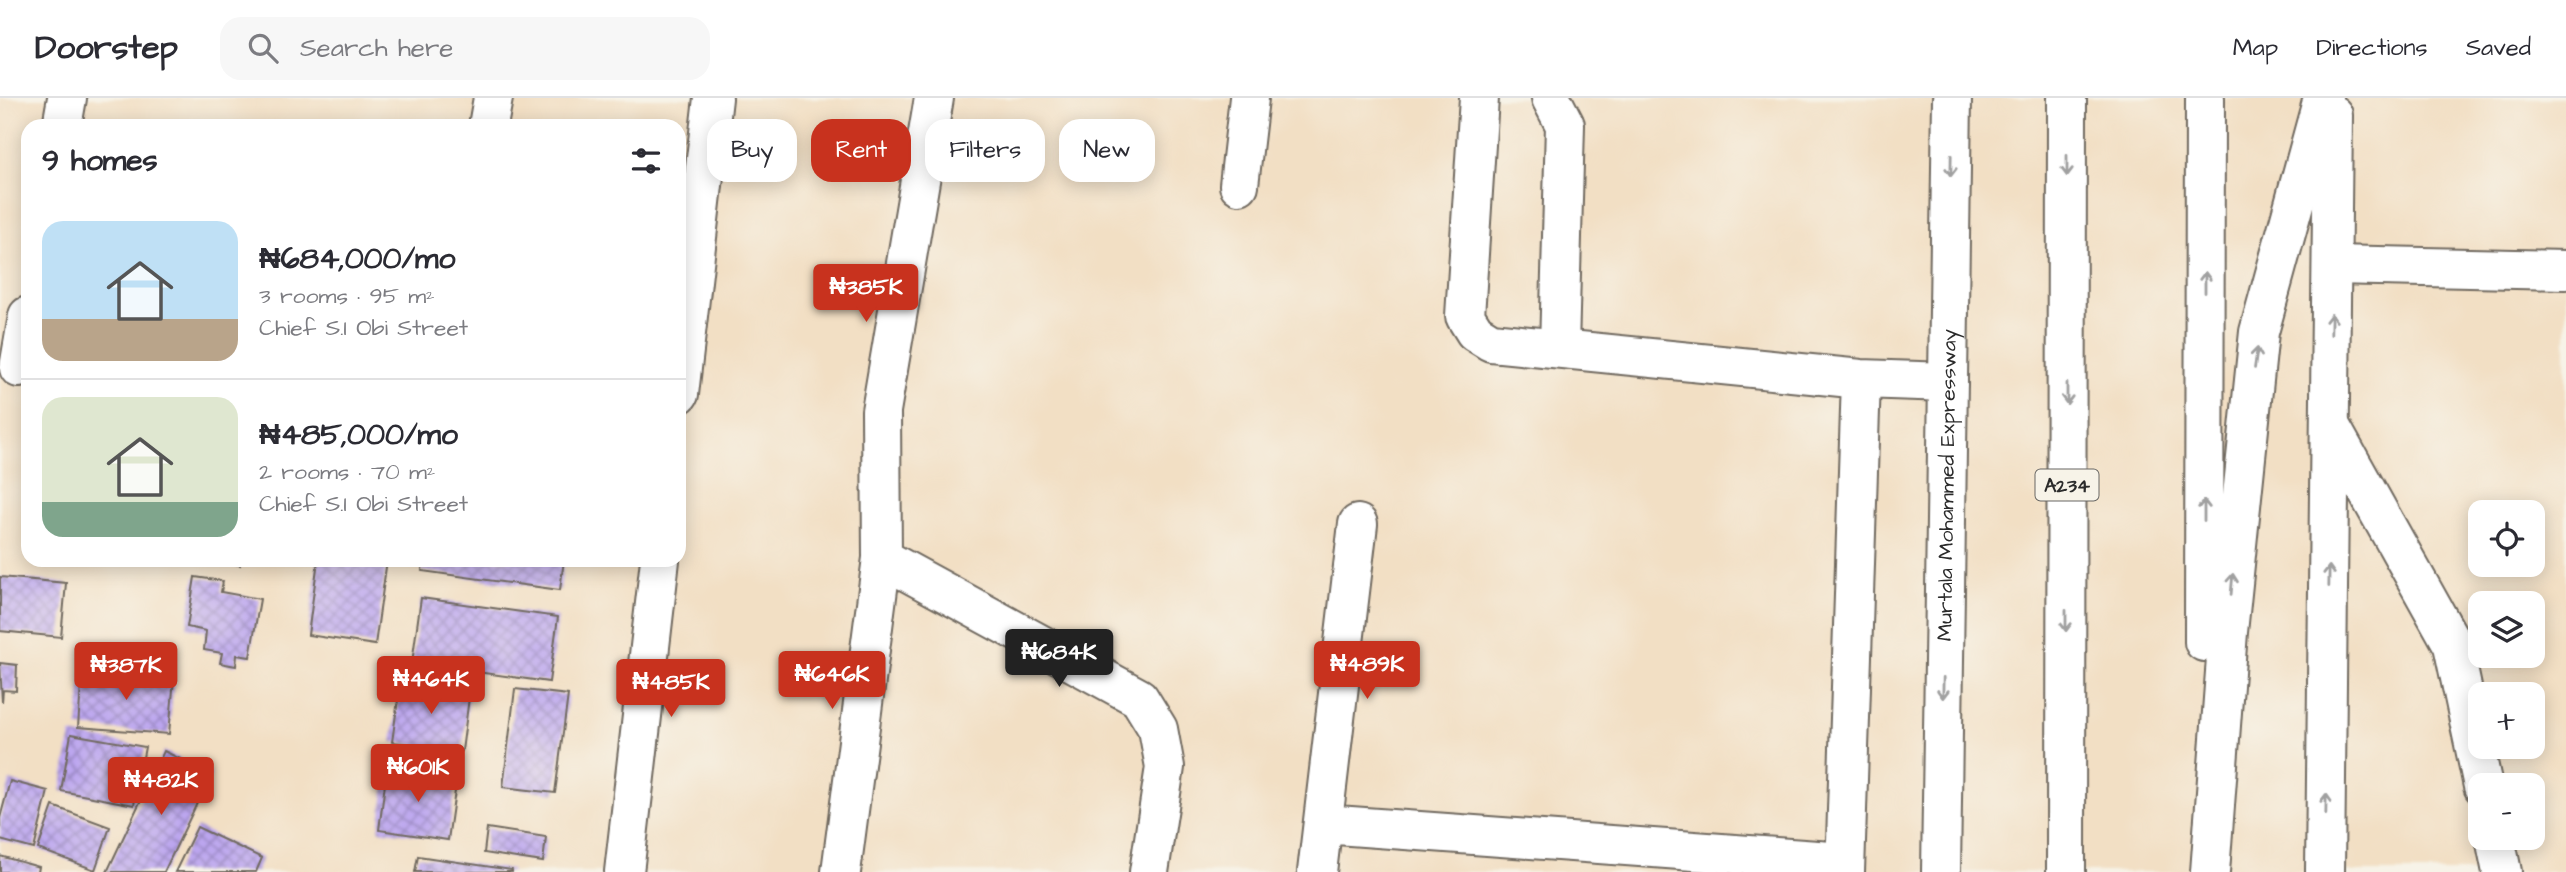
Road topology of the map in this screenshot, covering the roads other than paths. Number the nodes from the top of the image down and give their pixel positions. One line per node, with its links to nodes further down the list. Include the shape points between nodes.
1 (67, 98): 13 (main road)
2 (493, 98): 14 (main road)
3 (713, 98): 18 (main road)
4 (934, 98): 26 (main road, via 881,411)
5 (1249, 98): 15 (main road)
6 (1479, 98): 20 (main road, via 1465,316 1475,332 1491,342)
7 (1551, 98): 20 (main road, via 1565,125)
8 (1952, 98): 23 (main road, Murtala Mohammed Expressway, one-way to 23)
9 (2067, 98): 37 (main road, A234, one-way to 37)
10 (2204, 98): 38 (main road, one-way to 10)
11 (2323, 98): 39 (main road, one-way to 11, via 2256,356 2271,279 2293,218)
12 (2333, 98): 16 (main road)
13 (63, 119)
14 (489, 119)
15 (1239, 185)
16 (2332, 265): 17 (main road); 24 (main road, one-way to 16)
17 (2566, 270)
18 (686, 333)
19 (21, 346): 21 (main road)
20 (1559, 348): 22 (main road)
21 (16, 368)
22 (1861, 379): 23 (main road); 31 (main road)
23 (1948, 382): 36 (main road, Murtala Mohammed Expressway, one-way to 36)
24 (2330, 425): 28 (main road, via 2452,645); 40 (main road, one-way to 24)
25 (1358, 524): 29 (main road)
26 (882, 558): 33 (main road); 34 (main road, via 1139,698 1158,729 1165,767)
27 (659, 567): 32 (main road)
28 (2480, 773)
29 (1323, 824): 31 (main road); 35 (main road)
30 (2497, 850): 41 (main road)
31 (1845, 867)
32 (624, 872)
33 (841, 872)
34 (1149, 872)
35 (1317, 872)
36 (1943, 872)
37 (2066, 872)
38 (2204, 872)
39 (2210, 872)
40 (2325, 872)
41 (2502, 872)

